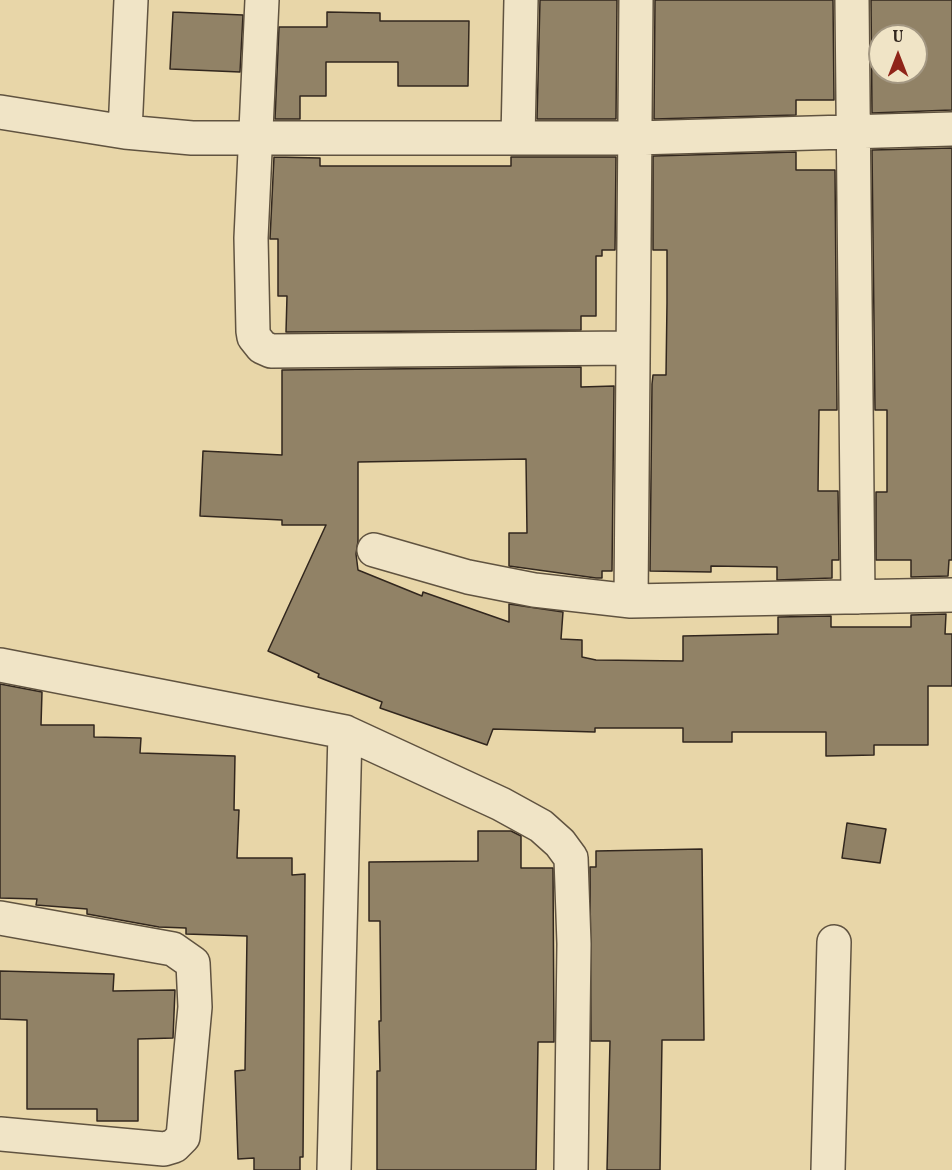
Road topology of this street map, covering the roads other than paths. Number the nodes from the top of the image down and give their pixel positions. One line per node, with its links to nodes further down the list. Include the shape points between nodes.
1 (131, 0): 8 (street)
2 (262, 0): 10 (street)
3 (521, 0): 11 (street)
4 (636, 0): 12 (street)
5 (852, 0): 9 (street)
6 (0, 112): 8 (street)
7 (952, 129): 9 (street)
8 (125, 132): 10 (street)
9 (852, 132): 12 (street); 16 (street)
10 (254, 138): 11 (street); 13 (street, via 253,331 262,347 271,351)
11 (518, 138): 12 (street)
12 (636, 138): 13 (street)
13 (633, 348): 17 (street)
14 (374, 550): 17 (street, via 468,578)
15 (952, 595): 16 (street)
16 (858, 597): 17 (street)
17 (631, 601)
18 (0, 665): 19 (street)
19 (345, 732): 23 (street); 24 (street, via 541,826 571,858)
20 (0, 918): 22 (street, via 173,949 193,963 195,1007 183,1137 174,1146 164,1149)
21 (834, 942): 25 (street)
22 (0, 1134)
23 (334, 1170)
24 (571, 1170)
25 (828, 1170)

